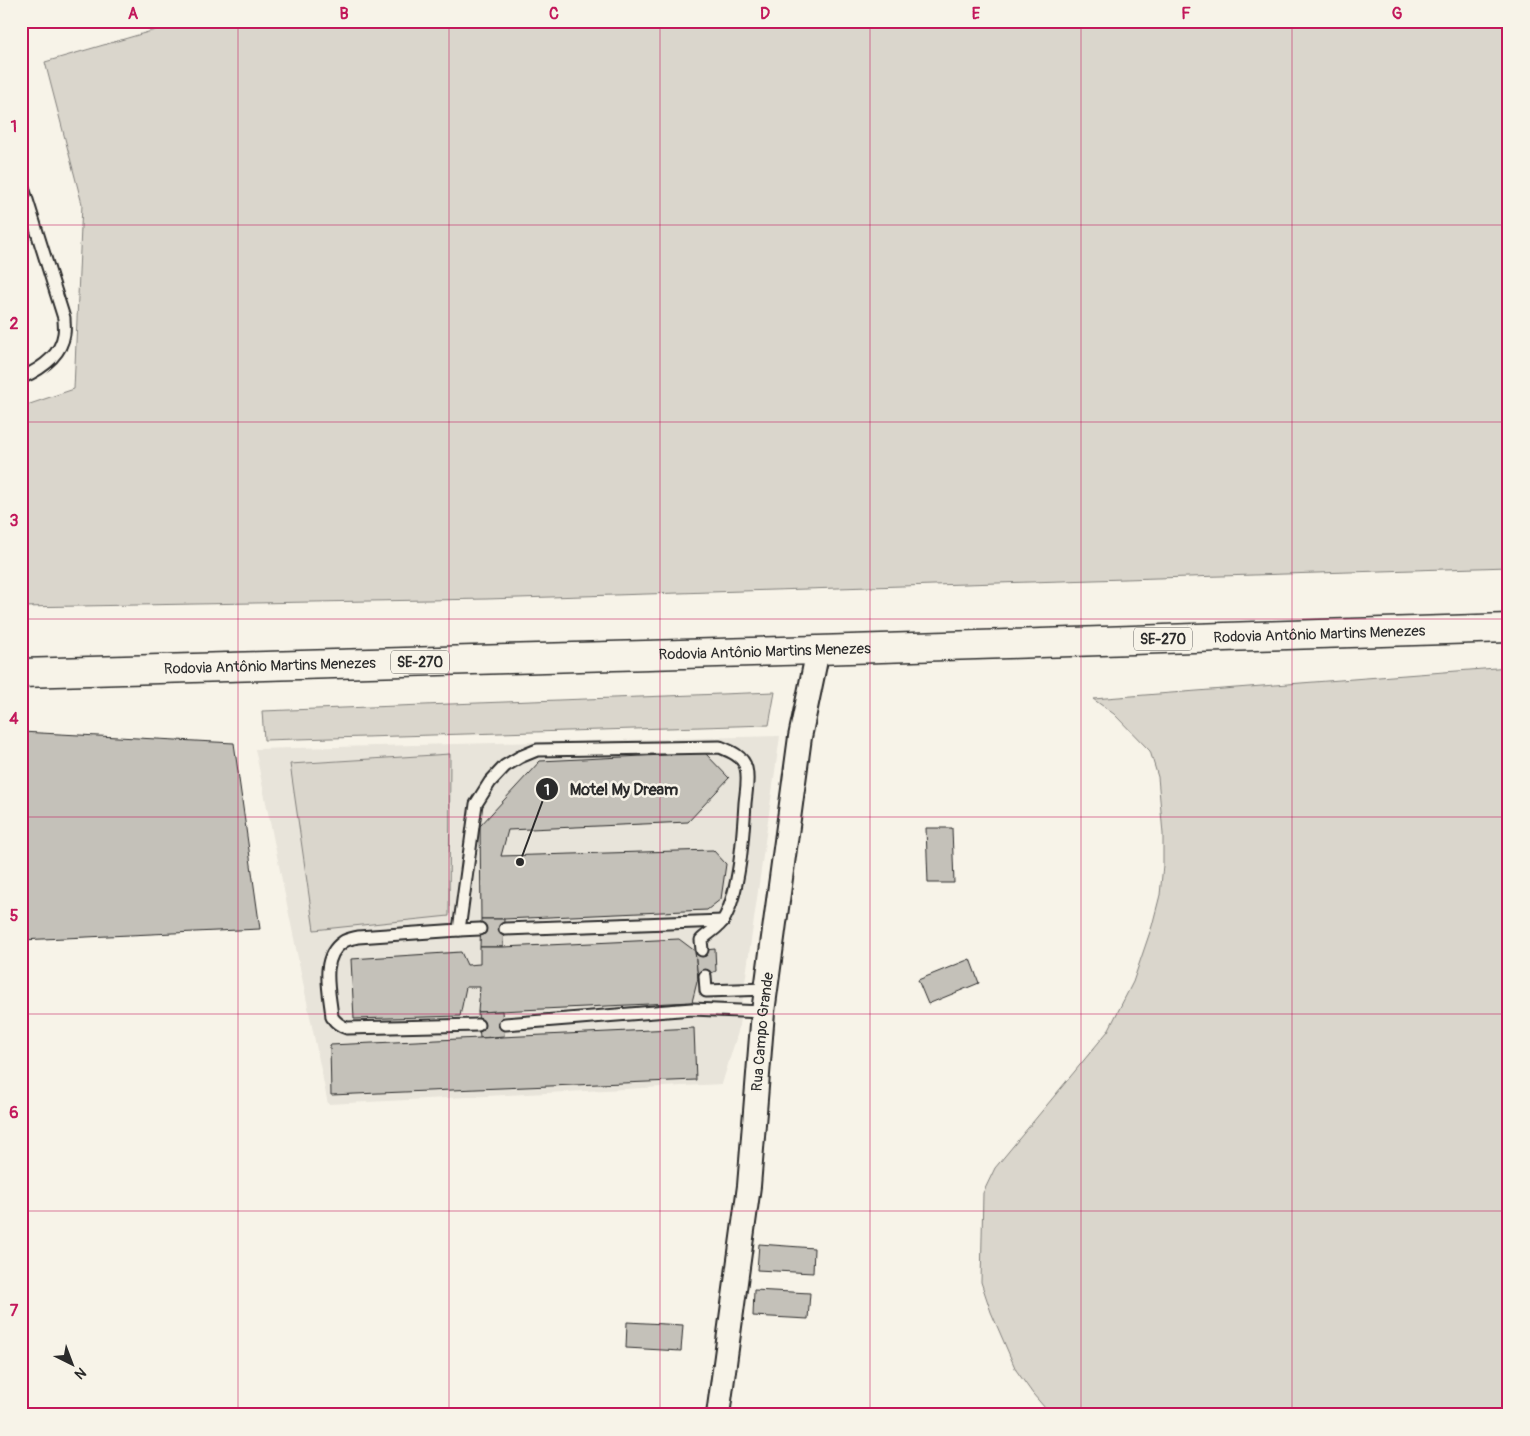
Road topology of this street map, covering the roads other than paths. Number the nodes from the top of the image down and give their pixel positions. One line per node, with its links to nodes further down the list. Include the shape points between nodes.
1 (21, 181): 2 (lane, via 64,318 65,334 52,358)
2 (21, 378)
3 (1509, 628): 4 (main road, Rodovia Antônio Martins Menezes / SE-270)
4 (818, 650): 5 (main road, Rodovia Antônio Martins Menezes / SE-270); 12 (street, Rua Campo Grande, via 800,737)
5 (21, 673)
6 (723, 921): 8 (lane); 9 (lane, via 732,900 739,867 746,801 746,767 734,752 720,747 537,750 506,766 490,782 476,804); 10 (lane, via 701,940)
7 (480, 929): 9 (lane)
8 (505, 929)
9 (459, 930): 15 (lane, via 358,937 344,941 334,952 327,971 332,1017 347,1028)
10 (702, 950)
11 (705, 976): 12 (lane, via 706,991)
12 (767, 989): 13 (street, Rua Campo Grande)
13 (763, 1012): 14 (lane, via 692,1009); 16 (street, Rua Campo Grande, via 749,1186)
14 (504, 1024)
15 (478, 1025)
16 (718, 1415)

